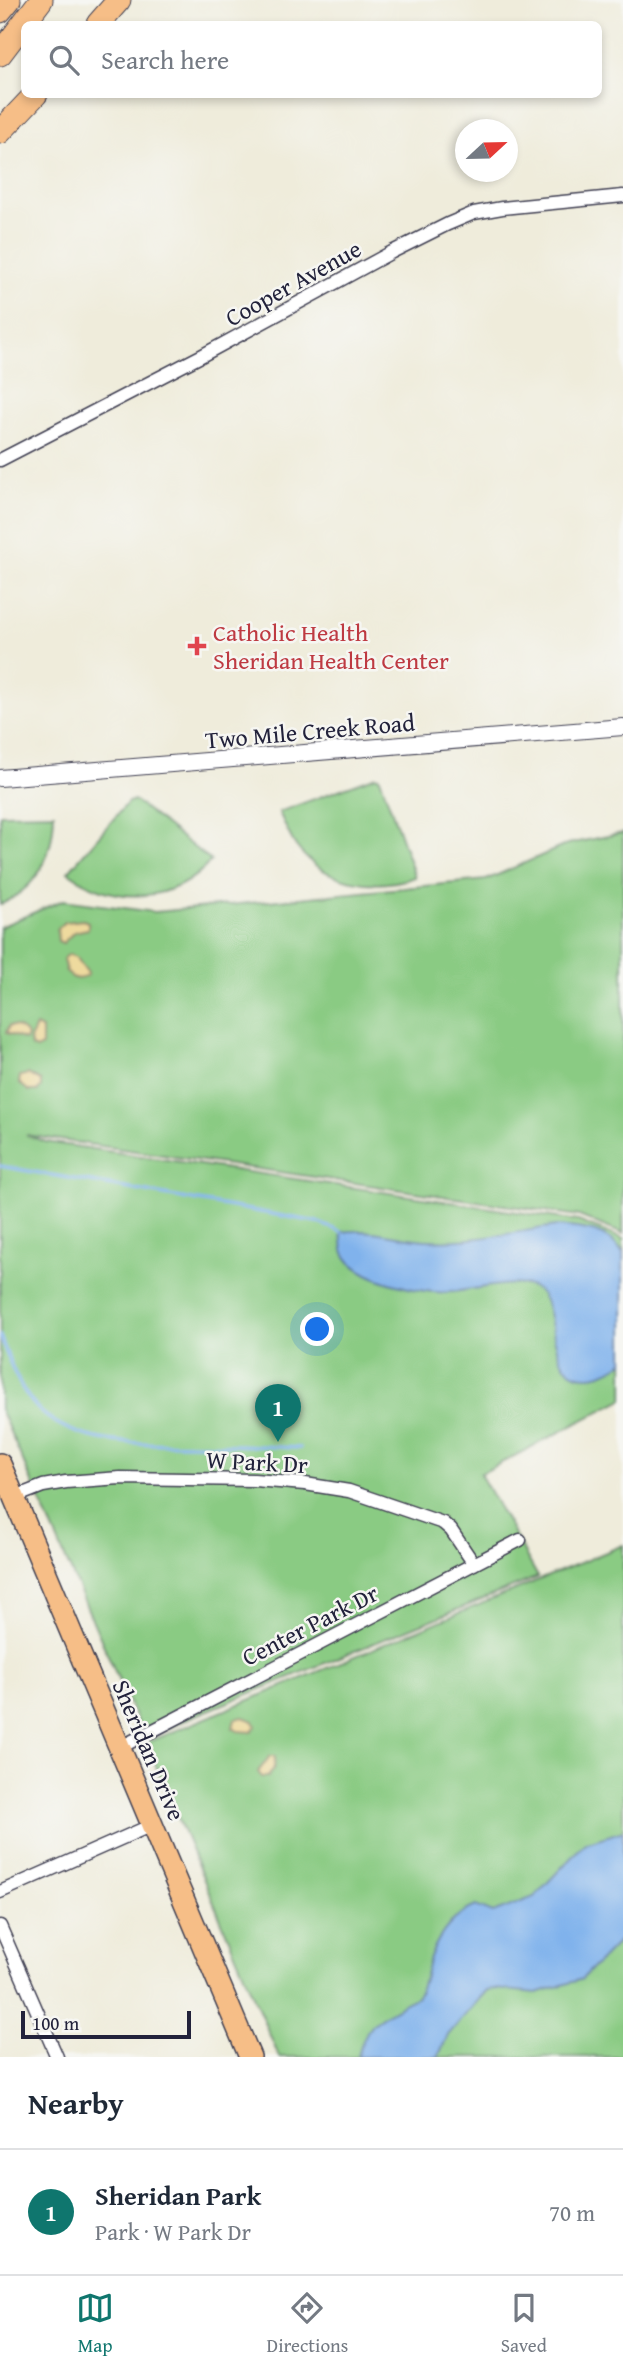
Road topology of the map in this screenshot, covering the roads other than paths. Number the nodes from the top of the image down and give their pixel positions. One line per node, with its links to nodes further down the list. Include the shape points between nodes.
1 (9, 0): 4 (highway)
2 (41, 0): 5 (highway)
3 (119, 0): 6 (highway)
4 (0, 11)
5 (25, 21)
6 (101, 21)
7 (21, 26): 8 (highway)
8 (0, 54)
9 (32, 99): 10 (highway); 11 (highway)
10 (0, 132)
11 (0, 145)
12 (623, 196): 13 (street, Cooper Avenue, via 502,208 448,224)
13 (0, 460)
14 (623, 727): 15 (street, Two Mile Creek Road)
15 (0, 778)
16 (0, 1464): 17 (main road, Sheridan Drive)
17 (15, 1497): 19 (street, W Park Dr, via 43,1486 120,1478 305,1484 349,1491 443,1523); 20 (main road, Sheridan Drive)
18 (520, 1540): 19 (street, Center Park Dr)
19 (474, 1564): 20 (street, Center Park Dr)
20 (119, 1748): 21 (main road, Sheridan Drive)
21 (152, 1825): 22 (street); 25 (main road, Sheridan Drive)
22 (0, 1892)
23 (0, 1926): 24 (street)
24 (57, 2057)
25 (250, 2057)

